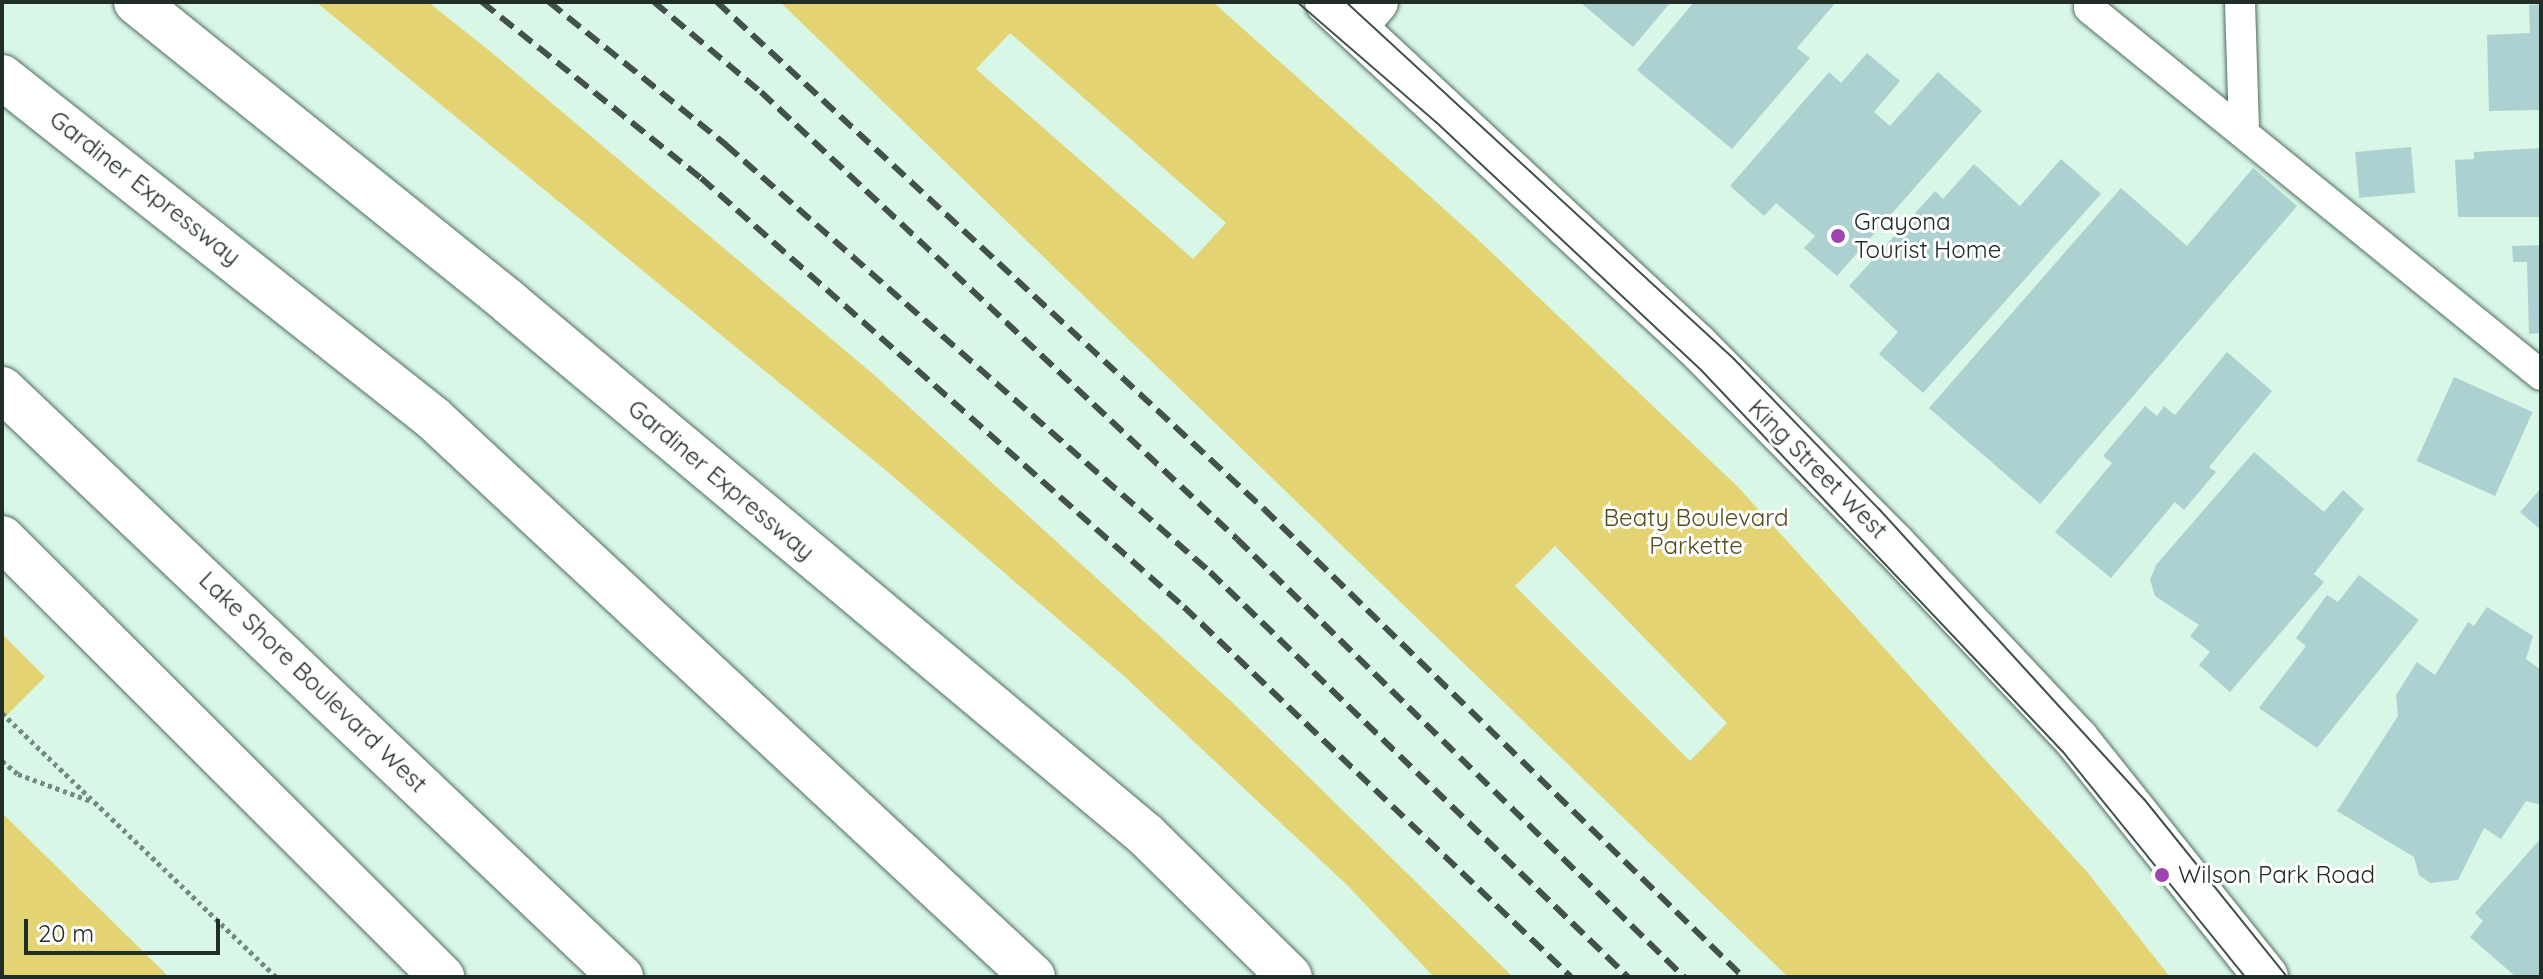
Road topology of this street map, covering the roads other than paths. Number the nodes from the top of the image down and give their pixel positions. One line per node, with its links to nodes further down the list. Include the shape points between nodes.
1 (136, 2): 13 (main road, Gardiner Expressway, via 510,303 1146,835)
2 (2240, 2): 6 (lane)
3 (2089, 8): 6 (lane)
4 (1352, 10): 14 (main road, King Street West, via 1894,545 2077,740)
5 (2, 77): 12 (main road, Gardiner Expressway, via 433,418)
6 (2244, 131): 7 (lane, via 2439,298)
7 (2541, 375)
8 (2, 389): 11 (main road, Lake Shore Boulevard West)
9 (2, 538): 10 (main road)
10 (442, 977)
11 (621, 977)
12 (1033, 977)
13 (1290, 977)
14 (2266, 977)

